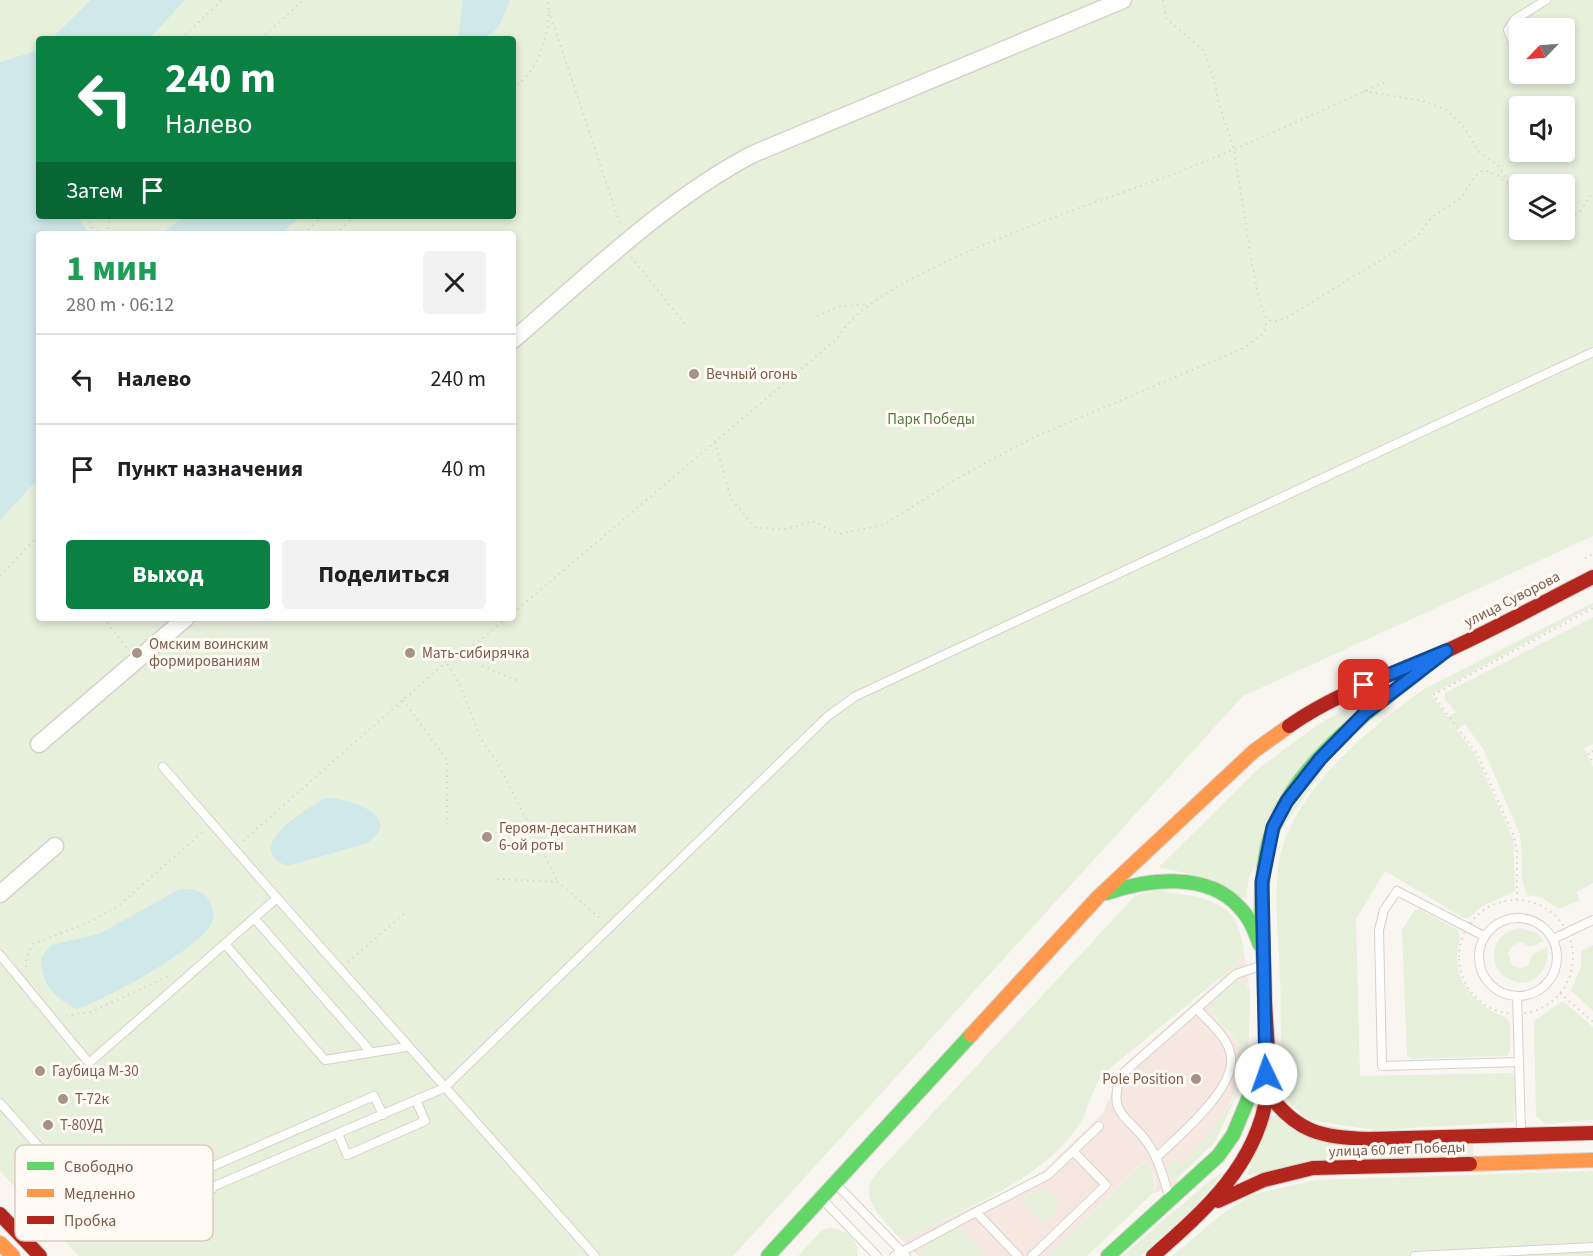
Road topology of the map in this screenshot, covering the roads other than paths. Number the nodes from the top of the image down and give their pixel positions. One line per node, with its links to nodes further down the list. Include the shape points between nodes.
1 (1123, 0): 4 (street, via 753,154 705,181)
2 (1546, 0): 3 (lane)
3 (1517, 18)
4 (516, 337)
5 (1593, 352): 28 (lane, via 856,696 828,716)
6 (1593, 577): 8 (main road, улица Суворова)
7 (182, 621): 9 (street)
8 (1446, 651): 13 (main road, via 1305,714 1254,751); 21 (main road, via 1365,713 1320,759 1287,801 1273,827 1265,857)
9 (39, 744)
10 (163, 767): 14 (lane)
11 (56, 846): 12 (street)
12 (0, 894)
13 (1098, 897): 21 (main road, via 1156,879 1189,883 1214,892 1238,905 1252,924); 44 (main road)
14 (277, 898): 15 (lane); 24 (lane)
15 (254, 918): 19 (lane); 25 (lane)
16 (1593, 920): 18 (lane)
17 (1484, 936): 18 (lane, via 1491,927 1513,917 1537,922); 22 (lane, via 1479,947 1480,970 1495,989); 27 (lane, via 1397,891 1384,909 1379,930 1382,1066)
18 (1553, 939): 22 (lane, via 1557,962 1548,982 1528,995)
19 (225, 944): 20 (lane, via 89,1063); 25 (lane, via 325,1060)
20 (0, 955)
21 (1263, 958): 23 (lane, via 1236,974); 26 (main road)
22 (1517, 996): 27 (lane)
23 (1197, 1008): 40 (lane, via 1225,1040 1231,1056 1229,1074 1214,1099); 40 (lane, via 1121,1076 1115,1093 1118,1110)
24 (406, 1047): 25 (lane); 28 (lane)
25 (371, 1052)
26 (1264, 1056): 29 (main road); 47 (main road, via 1233,1135 1218,1156)
27 (1519, 1062): 36 (lane)
28 (444, 1088): 30 (lane); 58 (lane)
29 (1267, 1092): 37 (main road, улица 60 лет Победы, via 1285,1117 1318,1134 1370,1139); 48 (main road, via 1251,1147)
30 (417, 1100): 32 (lane); 35 (lane, via 425,1121 347,1155)
31 (0, 1103): 38 (lane)
32 (383, 1115): 35 (lane); 43 (lane, via 374,1096)
33 (1099, 1126): 39 (lane)
34 (1593, 1133): 36 (main road, улица 60 лет Победы)
35 (338, 1134): 45 (lane)
36 (1521, 1135): 37 (main road, улица 60 лет Победы)
37 (1489, 1136): 42 (main road)
38 (37, 1145)
39 (1073, 1151): 49 (lane, via 1048,1175); 62 (lane, via 1106,1185)
40 (1156, 1158): 47 (lane)
41 (1593, 1160): 42 (main road, улица 60 лет Победы)
42 (1490, 1163): 48 (main road, улица 60 лет Победы, via 1282,1172)
43 (213, 1166)
44 (836, 1184): 46 (main road); 55 (lane)
45 (213, 1189)
46 (822, 1199): 59 (main road); 60 (lane)
47 (1170, 1200): 63 (main road)
48 (1209, 1206): 64 (main road)
49 (976, 1212): 55 (lane); 61 (lane)
50 (0, 1214): 51 (main road)
51 (15, 1230)
52 (26, 1241): 57 (main road)
53 (0, 1243): 56 (main road)
54 (1593, 1247): 65 (lane)
55 (900, 1254)
56 (13, 1256)
57 (40, 1256)
58 (595, 1256)
59 (768, 1256)
60 (877, 1256)
61 (1018, 1256)
62 (1032, 1256)
63 (1108, 1256)
64 (1154, 1256)
65 (1415, 1256)

